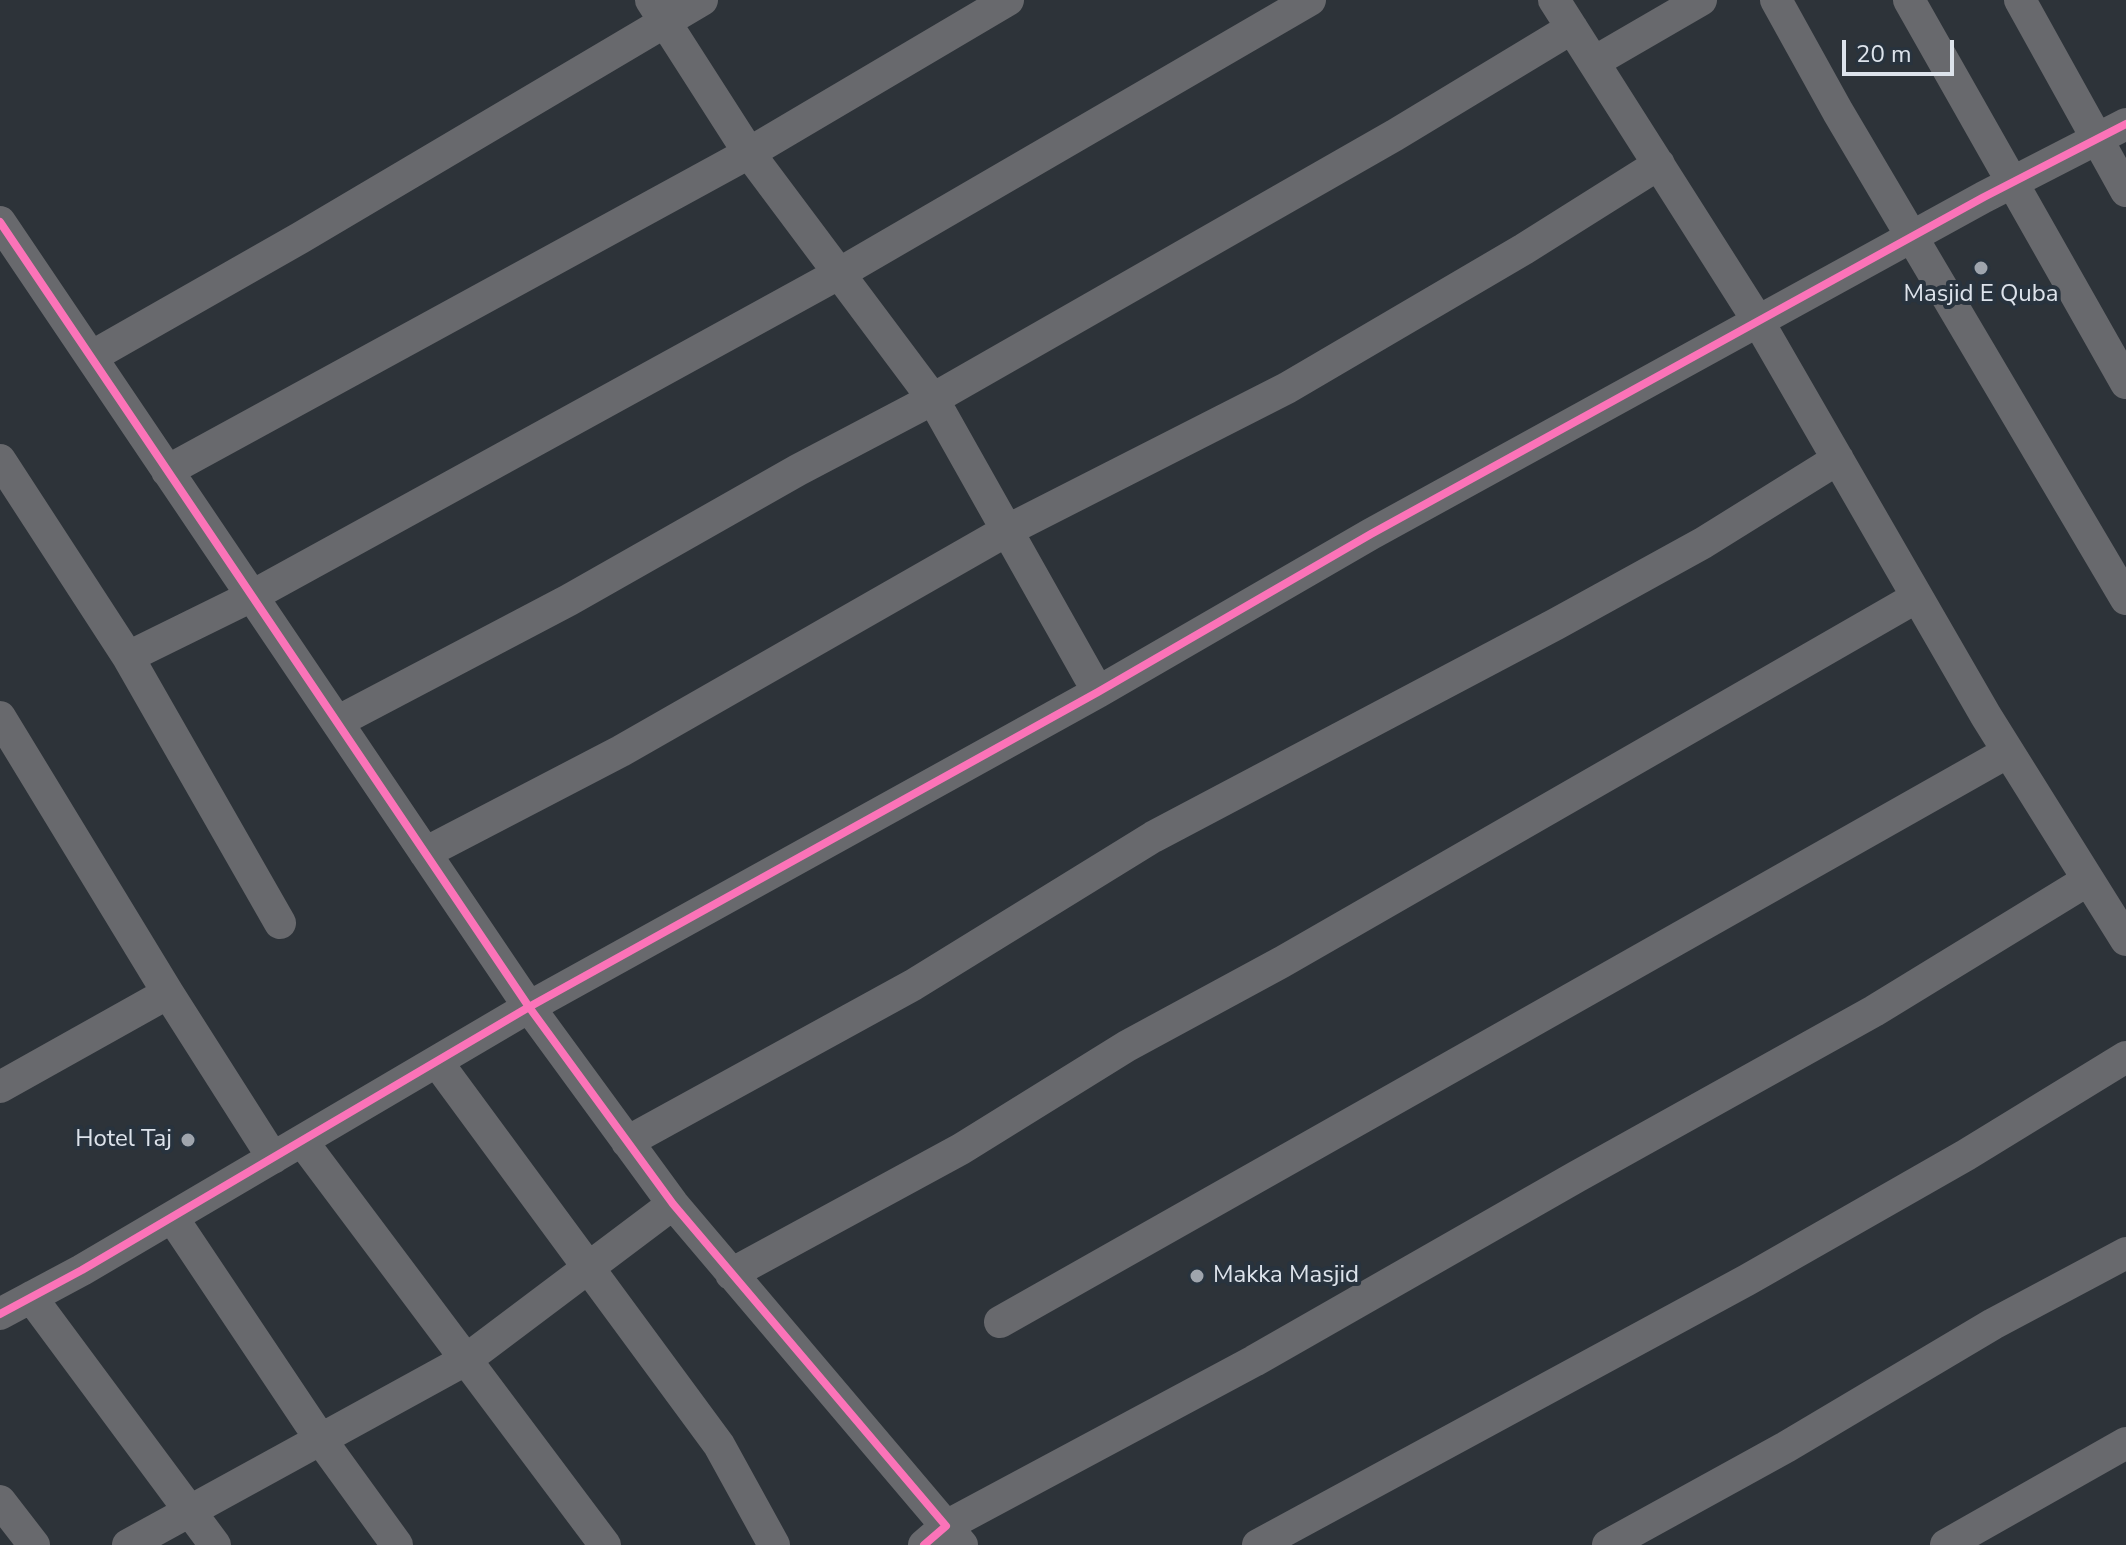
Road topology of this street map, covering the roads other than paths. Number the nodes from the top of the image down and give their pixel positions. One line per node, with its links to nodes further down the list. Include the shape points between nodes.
1 (702, 0): 9 (street)
2 (1008, 0): 14 (street)
3 (1310, 0): 20 (street)
4 (1554, 0): 10 (street)
5 (1701, 0): 11 (street)
6 (1776, 0): 19 (street)
7 (1909, 0): 16 (street)
8 (2020, 0): 13 (street)
9 (658, 11): 14 (street); 22 (street, via 456,144)
10 (1572, 28): 11 (street); 24 (street)
11 (1594, 62): 15 (street)
12 (2126, 124): 13 (street)
13 (2096, 139): 16 (street); 17 (street)
14 (749, 153): 20 (street); 27 (street)
15 (1659, 164): 21 (street); 28 (street, via 1287,388)
16 (2012, 182): 19 (street); 23 (street)
17 (2126, 191)
18 (0, 222): 22 (street)
19 (1913, 236): 21 (street); 31 (street)
20 (840, 273): 24 (street); 29 (street)
21 (1758, 321): 25 (street); 33 (street)
22 (91, 357): 27 (street)
23 (2126, 383)
24 (933, 399): 28 (street); 35 (street)
25 (1838, 459): 30 (street); 47 (street, via 1703,543 1153,837 913,985)
26 (0, 460): 32 (street)
27 (167, 471): 29 (street)
28 (1006, 531): 33 (street); 37 (street, via 621,751)
29 (252, 596): 32 (street); 35 (street)
30 (1917, 597): 36 (street); 53 (street, via 1127,1046 961,1149)
31 (2126, 599)
32 (128, 657): 39 (street)
33 (1098, 692): 42 (street)
34 (0, 717): 41 (street)
35 (337, 722): 37 (street)
36 (2008, 752): 38 (street); 56 (street)
37 (425, 853): 42 (street)
38 (2088, 880): 40 (street); 62 (street, via 1874,1011)
39 (280, 923)
40 (2126, 940)
41 (168, 993): 45 (street); 48 (street)
42 (529, 1007): 44 (street); 47 (street)
43 (2126, 1057): 69 (street, via 1747,1280)
44 (437, 1062): 46 (street); 52 (street)
45 (0, 1087)
46 (302, 1141): 48 (street); 57 (street)
47 (627, 1142): 49 (street)
48 (273, 1158): 50 (street)
49 (673, 1204): 52 (street); 53 (street)
50 (172, 1217): 54 (street); 58 (street)
51 (2126, 1253): 70 (street)
52 (590, 1267): 57 (street); 68 (street, via 719,1445)
53 (731, 1274): 62 (street)
54 (31, 1297): 55 (street); 61 (street)
55 (0, 1314)
56 (1000, 1322)
57 (467, 1359): 58 (street); 67 (street)
58 (321, 1440): 61 (street); 66 (street)
59 (2126, 1443): 71 (street)
60 (0, 1501): 63 (street)
61 (191, 1510): 64 (street); 65 (street)
62 (944, 1539)
63 (34, 1545)
64 (128, 1545)
65 (215, 1545)
66 (397, 1545)
67 (605, 1545)
68 (774, 1545)
69 (1258, 1545)
70 (1608, 1545)
71 (1946, 1545)

